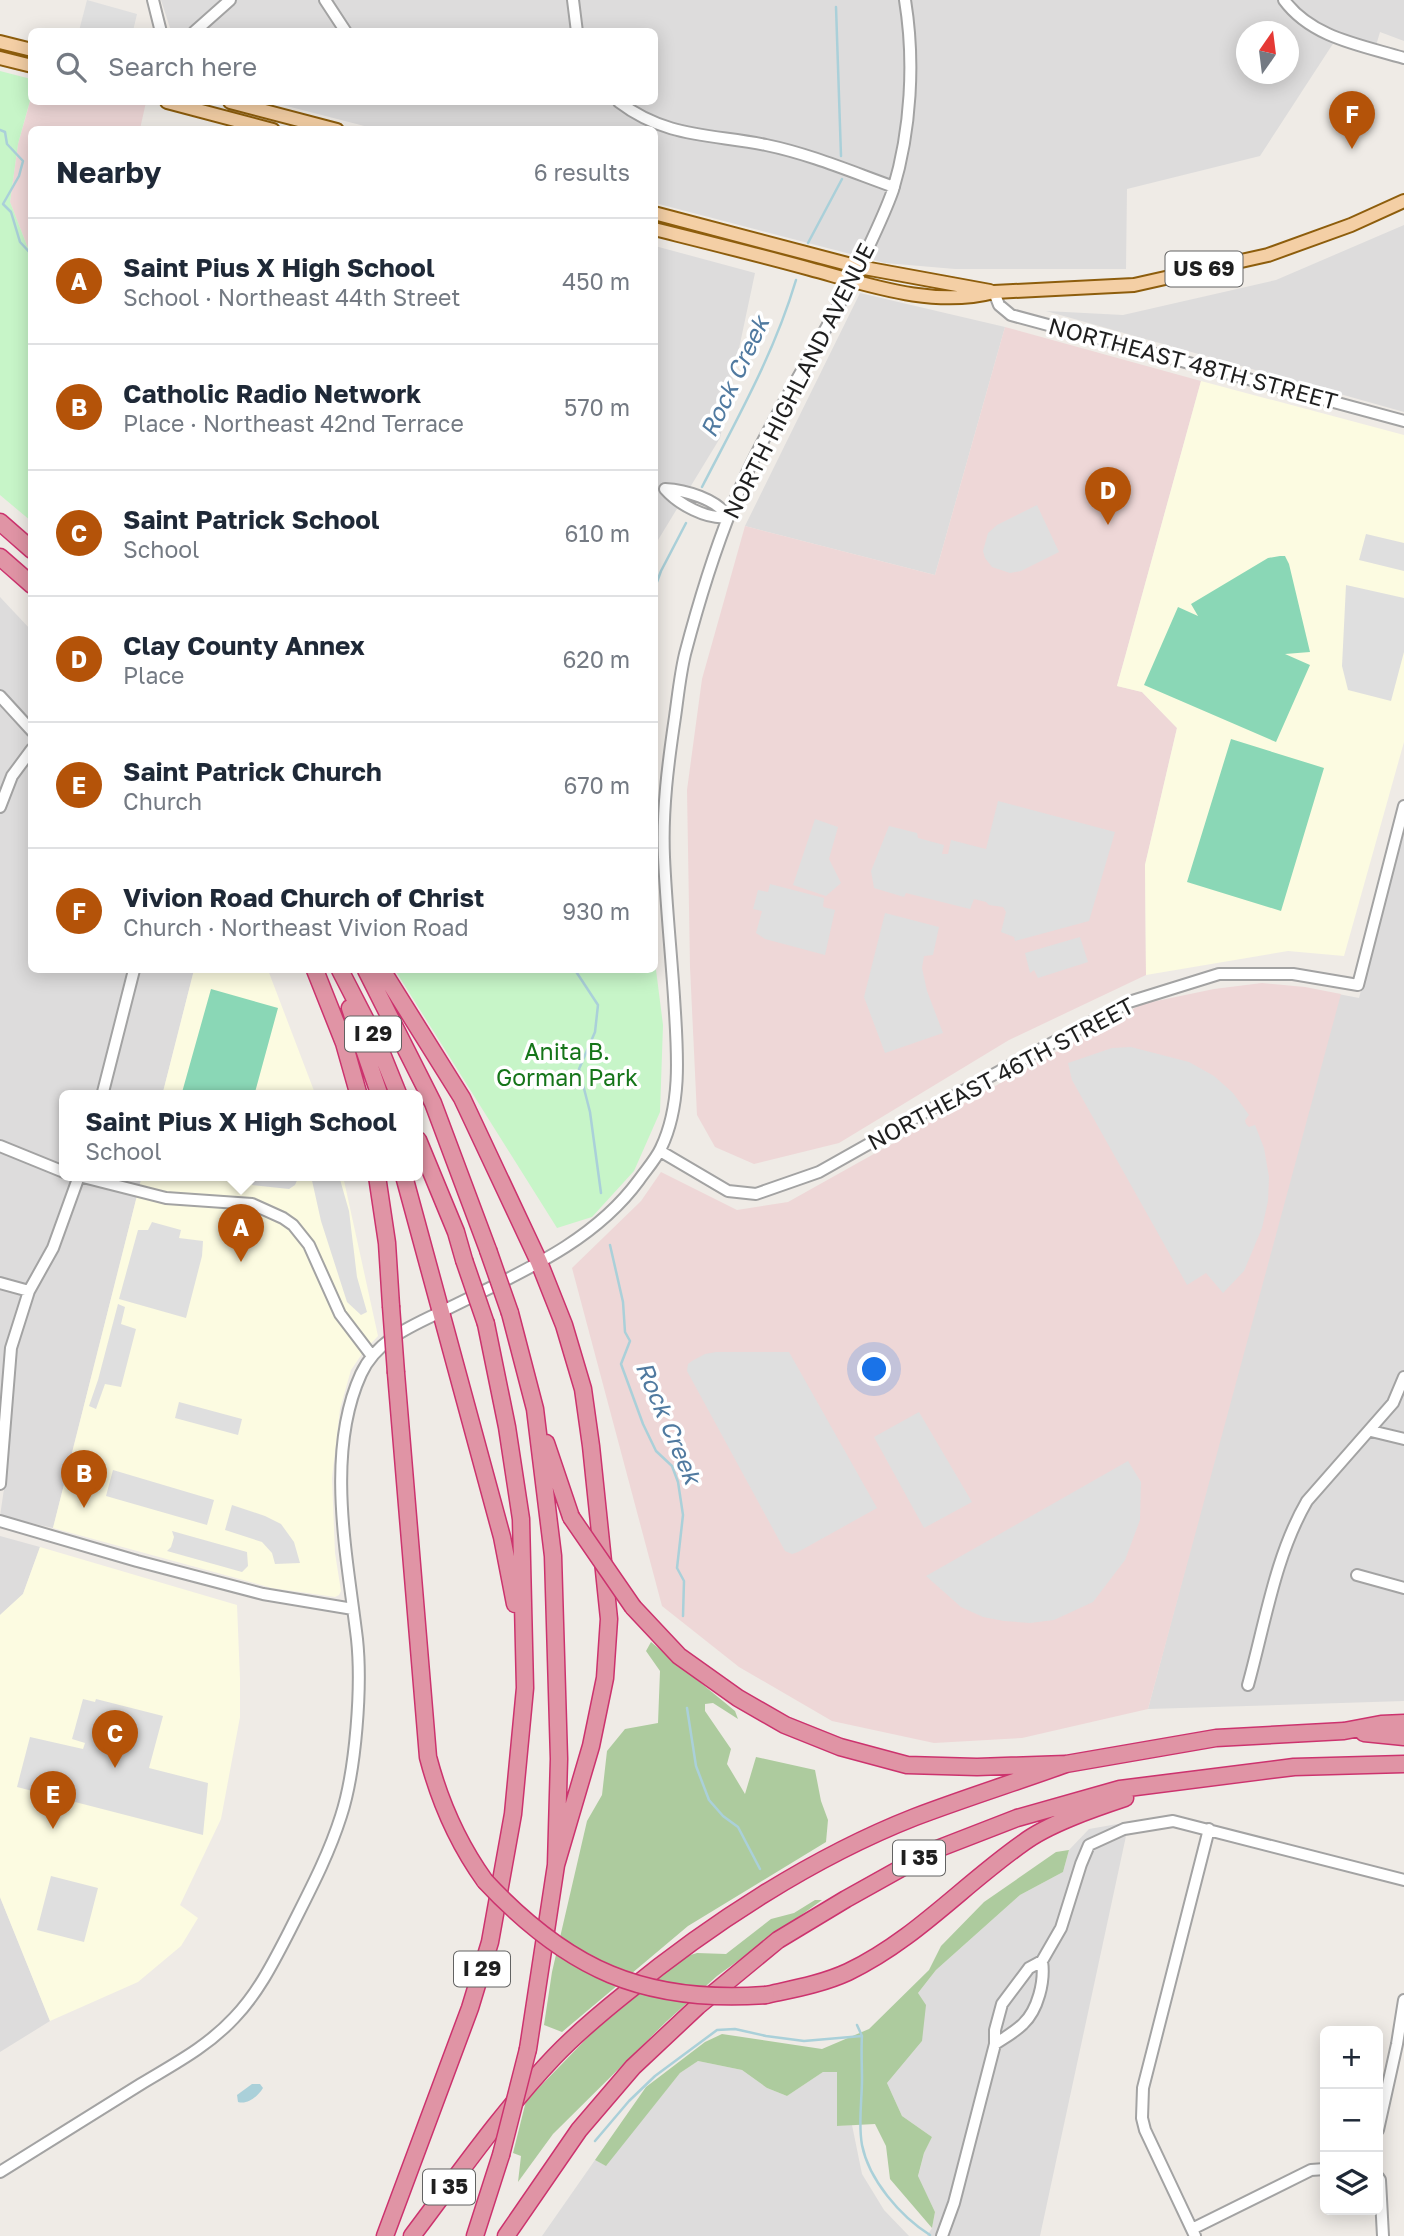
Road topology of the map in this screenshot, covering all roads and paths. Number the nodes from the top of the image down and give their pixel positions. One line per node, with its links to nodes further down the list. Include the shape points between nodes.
1 (153, 0): 7 (street)
2 (230, 0): 8 (street)
3 (325, 0): 9 (street)
4 (905, 0): 21 (street, NORTH HIGHLAND AVENUE, via 911,32 910,93)
5 (1284, 0): 14 (street, via 1296,16 1319,31)
6 (573, 2): 10 (street)
7 (161, 28)
8 (198, 28)
9 (343, 28)
10 (577, 28)
11 (0, 42): 12 (main road)
12 (28, 49)
13 (0, 58): 15 (main road)
14 (1404, 58)
15 (28, 65)
16 (178, 105): 19 (main road)
17 (241, 105): 20 (main road)
18 (624, 105): 21 (street, via 673,130 766,145)
19 (258, 126)
20 (322, 126)
21 (894, 187): 25 (street, NORTH HIGHLAND AVENUE)
22 (1404, 201): 27 (main road, US 69, via 1268,255 1134,285)
23 (658, 214): 25 (main road, US 69)
24 (658, 230): 26 (main road, US 69)
25 (859, 267): 26 (street, NORTH HIGHLAND AVENUE); 27 (main road, US 69)
26 (852, 281): 27 (main road, US 69, via 949,298); 29 (street, NORTH HIGHLAND AVENUE, via 765,436)
27 (994, 292): 28 (street, NORTHEAST 48TH STREET, via 999,305 1011,315)
28 (1404, 421)
29 (727, 517): 29 (street, via 722,508 680,490 665,489 674,500 718,518); 50 (street, NORTH HIGHLAND AVENUE, via 684,660 668,760 664,853 677,1053 670,1123)
30 (0, 523): 31 (highway)
31 (28, 547)
32 (0, 557): 33 (highway)
33 (28, 582)
34 (0, 696): 35 (street)
35 (28, 727)
36 (28, 754): 38 (street, via 12,776)
37 (1404, 806): 50 (street, NORTHEAST 46TH STREET, via 1358,985 1293,974 1219,974 1129,1002 819,1172 756,1195 728,1191)
38 (0, 807)
39 (133, 973): 45 (street)
40 (316, 973): 46 (highway)
41 (341, 973): 47 (highway)
42 (342, 973): 48 (highway, I 29)
43 (368, 973): 64 (highway, I 29, bridge, via 433,1103 510,1313)
44 (384, 973): 57 (highway, via 462,1098)
45 (104, 1090)
46 (357, 1090)
47 (378, 1090)
48 (397, 1090)
49 (0, 1146): 52 (street)
50 (660, 1151): 57 (street, NORTH HIGHLAND AVENUE, via 627,1196 599,1224)
51 (423, 1152): 73 (highway, I 29, bridge, via 486,1324 508,1427 521,1520)
52 (59, 1170)
53 (77, 1181): 59 (street, via 53,1248)
54 (99, 1181): 61 (street, via 166,1198 252,1204 283,1218 309,1245 340,1314)
55 (378, 1181): 79 (highway, bridge, via 387,1243 428,1757 449,1822 468,1857 485,1881 541,1935 605,1972 669,1992 718,1997 805,1987 858,1967 914,1932 1025,1841 1091,1809)
56 (405, 1181): 60 (highway)
57 (539, 1262): 60 (street, NORTH HIGHLAND AVENUE); 81 (highway, via 583,1389 609,1619 605,1678 592,1746)
58 (0, 1283): 59 (street)
59 (29, 1291): 63 (street, via 11,1348)
60 (442, 1312): 61 (street, NORTH HIGHLAND AVENUE, via 384,1343); 73 (highway, via 505,1547)
61 (372, 1356): 71 (street, via 352,1399 344,1437 342,1502)
62 (1404, 1377): 65 (street, via 1396,1398)
63 (3, 1404): 67 (street)
64 (535, 1409): 77 (highway, bridge, via 571,1517 633,1607 679,1656 738,1698 785,1725 840,1747 907,1765); 81 (highway, I 29, via 553,1556 559,1759)
65 (1371, 1431): 66 (street); 72 (street, via 1298,1517 1282,1557)
66 (1404, 1439)
67 (0, 1484)
68 (0, 1521): 71 (street, via 262,1594)
69 (1357, 1575): 70 (street)
70 (1404, 1588)
71 (354, 1609): 88 (street, via 360,1667 343,1812 323,1865 268,1973 233,2019 200,2048)
72 (1248, 1685)
73 (525, 1688): 91 (highway, I 29, via 513,1814 490,1942)
74 (1404, 1723): 75 (highway)
75 (1344, 1731): 76 (highway, I 35); 77 (highway, I 35, via 1216,1738)
76 (1404, 1737)
77 (1066, 1764): 92 (highway, I 35, via 901,1824 814,1865 660,1965 553,2057)
78 (1404, 1764): 79 (highway, I 35, via 1294,1767)
79 (1174, 1782): 94 (highway, I 35, via 1120,1788 1017,1818 932,1851 778,1940 633,2067 579,2130)
80 (1209, 1829): 82 (street); 83 (street, via 1173,1821 1124,1829 1089,1845 1061,1928); 90 (street, via 1142,2107 1145,2130)
81 (556, 1865): 93 (highway, I 29, bridge, via 528,2049)
82 (1404, 1880)
83 (1042, 1961): 85 (street, via 1029,1968 1002,2004); 85 (street, via 1038,1999 1025,2023)
84 (1404, 2000): 86 (street)
85 (995, 2044): 95 (street)
86 (1383, 2107)
87 (1320, 2170): 90 (street)
88 (0, 2172)
89 (1382, 2215): 96 (street)
90 (1194, 2233)
91 (385, 2236)
92 (412, 2236)
93 (475, 2236)
94 (506, 2236)
95 (942, 2236)
96 (1383, 2236)

